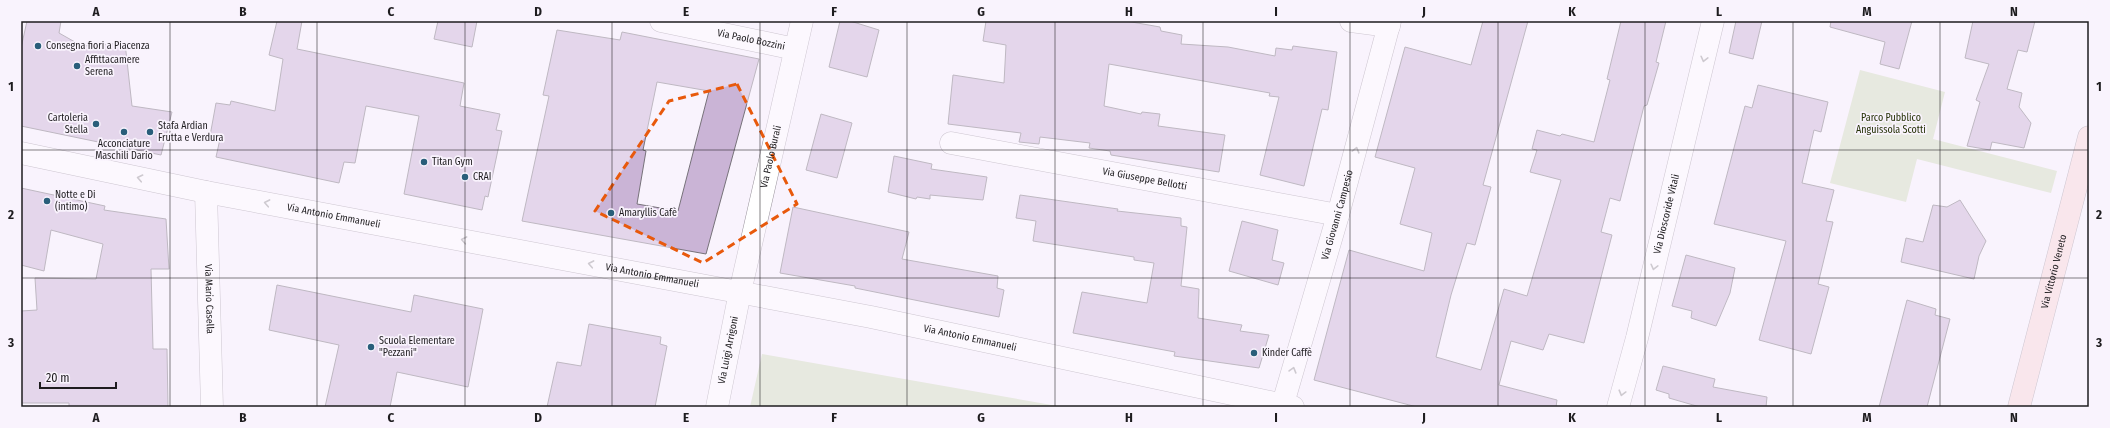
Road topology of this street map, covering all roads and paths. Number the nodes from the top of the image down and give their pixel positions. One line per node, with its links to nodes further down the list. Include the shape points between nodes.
1 (661, 21): 6 (street, Via Paolo Bozzini)
2 (802, 21): 6 (street, Via Paolo Burali)
3 (1351, 21): 5 (street)
4 (1713, 21): 16 (street, Via Dioscoride Vitali, one-way to 16)
5 (1390, 24): 11 (street, Via Giovanni Campesio, one-way to 5)
6 (795, 49): 12 (street, Via Paolo Burali)
7 (2089, 137): 17 (main road, Via Vittorio Veneto)
8 (951, 143): 11 (street, Via Giuseppe Bellotti)
9 (21, 153): 10 (street, Via Antonio Emmanueli, one-way to 9)
10 (206, 192): 12 (street, Via Antonio Emmanueli, one-way to 10); 14 (street, Via Mario Casella)
11 (1338, 214): 13 (street, Via Giovanni Campesio, one-way to 11)
12 (740, 292): 13 (street, Via Antonio Emmanueli, via 871,317); 15 (street, Via Luigi Arrigoni)
13 (1286, 406)
14 (212, 407)
15 (717, 407)
16 (1618, 407)
17 (2019, 407)

